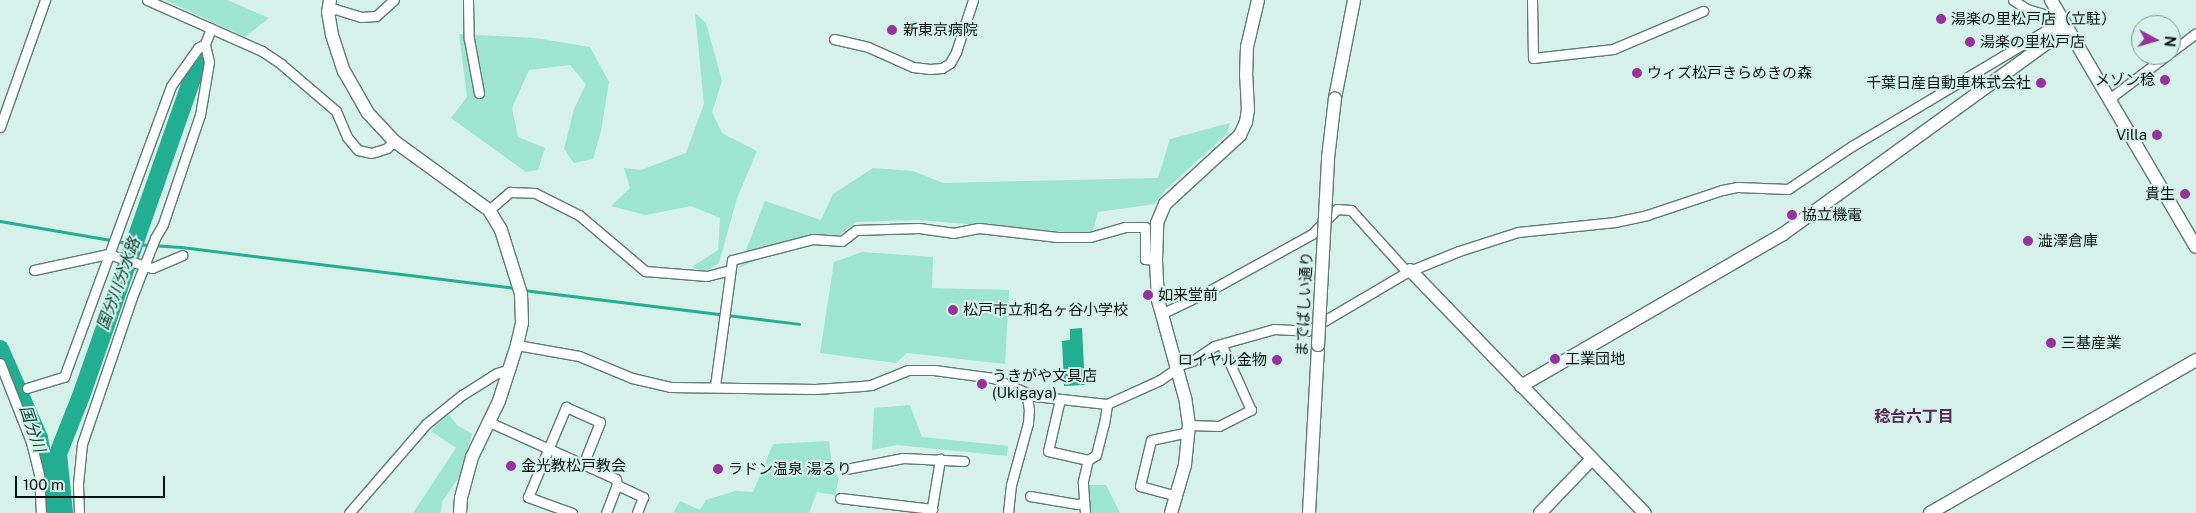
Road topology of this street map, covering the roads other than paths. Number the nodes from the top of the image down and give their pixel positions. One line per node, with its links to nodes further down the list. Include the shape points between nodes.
1 (45, 0): 22 (street)
2 (147, 0): 14 (street)
3 (394, 0): 11 (street, via 376,16 361,17)
4 (468, 0): 20 (street, via 468,39)
5 (973, 0): 16 (street, via 956,52 950,63 942,68 913,67 868,47)
6 (1258, 0): 28 (street, via 1248,47 1246,122 1235,142 1165,204 1158,223)
7 (1354, 0): 71 (street, までばしい通り, bridge, via 1335,98 1328,158)
8 (1532, 0): 12 (street, via 1533,58 1613,49)
9 (2013, 0): 13 (street)
10 (2051, 0): 13 (street)
11 (329, 6): 23 (street, via 332,35 355,94)
12 (1703, 11)
13 (2065, 24): 21 (street); 32 (street, via 1861,141 1788,189 1738,187 1615,222 1518,232); 41 (street, via 1783,234)
14 (211, 28): 17 (street); 23 (street, via 262,51 322,98 336,111 350,142 358,150 378,152)
15 (2196, 34): 18 (street)
16 (834, 39)
17 (205, 44): 26 (street, via 198,48 171,86); 29 (street, via 209,62 200,115 163,224)
18 (2181, 45)
19 (2155, 65): 21 (street)
20 (479, 93)
21 (2109, 99): 25 (street)
22 (0, 127)
23 (394, 141): 24 (street)
24 (489, 210): 31 (street, via 510,192 535,193 579,215 645,271 707,276); 35 (street, via 501,230 521,294 522,323)
25 (2196, 248)
26 (108, 254): 29 (street); 30 (street); 42 (street, via 64,377)
27 (182, 255): 29 (street, via 152,268)
28 (1156, 260): 31 (street, via 1145,259 1145,227 1125,227 1090,238 979,228 953,233 919,228 856,230 842,241 813,239 732,260); 33 (street)
29 (144, 267): 62 (street, via 82,444)
30 (34, 270)
31 (730, 270): 40 (street)
32 (1408, 271): 33 (street, via 1351,210 1337,208 1312,234); 34 (street, via 1307,331 1274,329); 41 (street)
33 (1161, 314): 38 (street)
34 (1221, 344): 38 (street); 47 (street, via 1251,410 1219,426)
35 (517, 345): 39 (street); 40 (street, via 578,356 653,384)
36 (2196, 360): 74 (street)
37 (0, 363): 61 (street, via 31,442 39,475)
38 (1176, 368): 45 (street, via 1160,380); 47 (street)
39 (510, 369): 46 (street); 63 (street, via 497,373 462,395 426,424)
40 (715, 386): 43 (street, via 816,389 862,386 912,369 993,378)
41 (1521, 386): 50 (street)
42 (27, 388)
43 (1026, 392): 44 (street); 68 (street, via 1028,423 1011,485)
44 (1060, 399): 45 (street); 51 (street, via 1048,451)
45 (1107, 404): 51 (street, via 1096,455)
46 (489, 422): 48 (street); 64 (street, via 472,457)
47 (1189, 429): 57 (street); 57 (street, via 1151,440 1140,486)
48 (549, 449): 53 (street); 53 (street, via 566,407 600,422); 65 (street, via 528,497)
49 (940, 459): 52 (street); 54 (street, via 903,458); 60 (street)
50 (1592, 459): 72 (street); 73 (street)
51 (1088, 460): 59 (street, via 1083,481)
52 (964, 461)
53 (583, 465): 55 (street, via 616,479)
54 (846, 469)
55 (617, 485): 66 (street); 67 (street, via 643,497)
56 (1030, 496): 59 (street, via 1077,504)
57 (1177, 496): 70 (street)
58 (840, 498): 60 (street)
59 (1084, 502): 69 (street)
60 (931, 511)
61 (41, 513)
62 (79, 513)
63 (349, 513)
64 (460, 513)
65 (572, 513)
66 (606, 513)
67 (637, 513)
68 (1008, 513)
69 (1085, 513)
70 (1171, 513)
71 (1308, 513)
72 (1540, 513)
73 (1645, 513)
74 (1930, 513)

